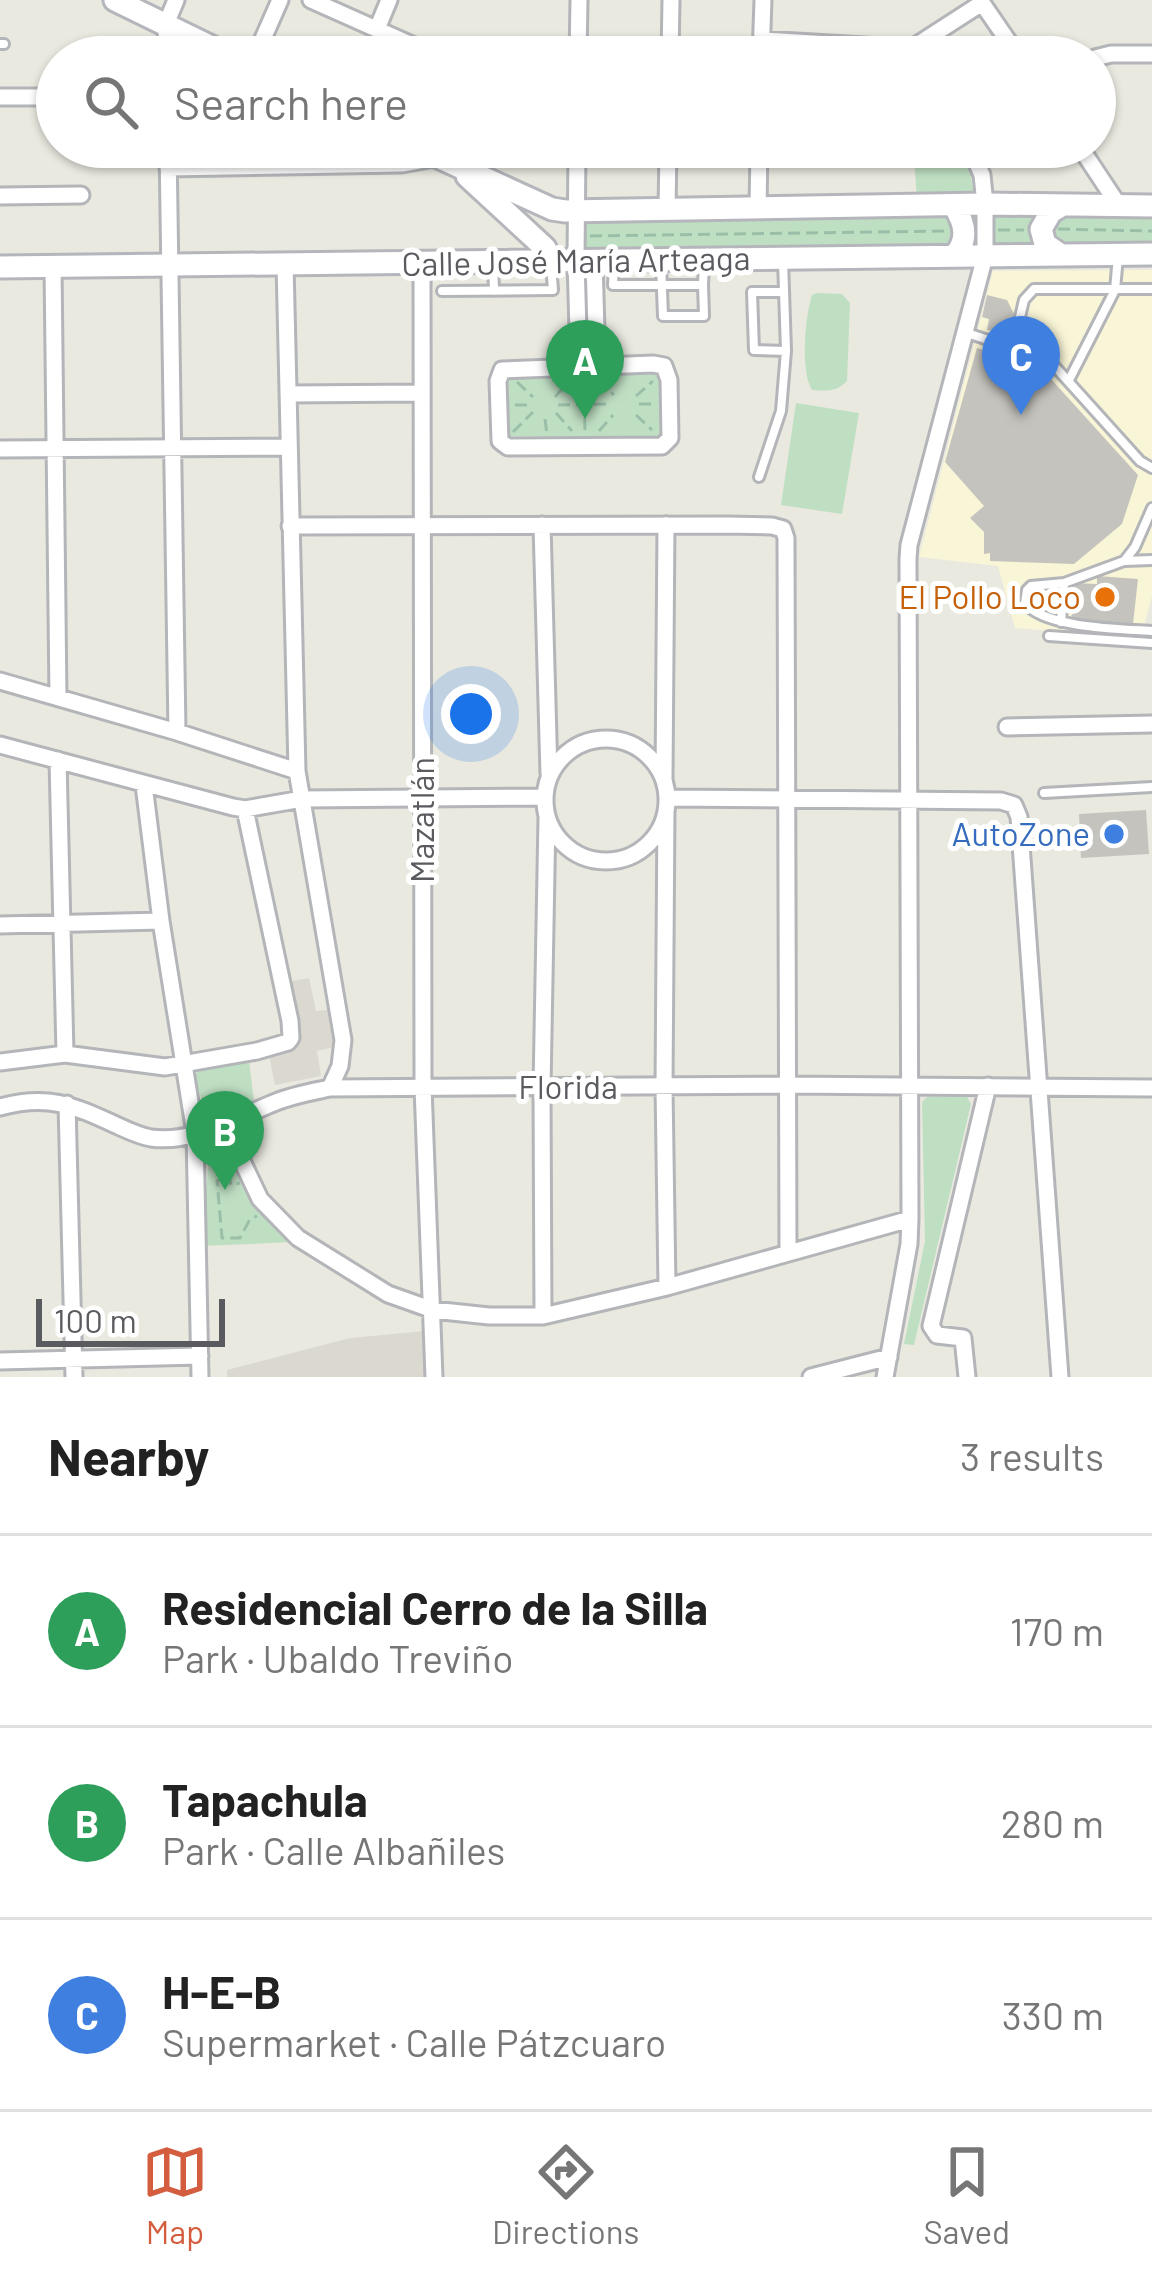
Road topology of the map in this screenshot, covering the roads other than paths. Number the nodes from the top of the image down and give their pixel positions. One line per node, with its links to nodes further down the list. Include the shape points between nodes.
1 (115, 0): 10 (street)
2 (176, 0): 10 (street)
3 (280, 0): 14 (street)
4 (311, 0): 11 (street)
5 (389, 0): 11 (street)
6 (671, 0): 17 (street)
7 (763, 0): 18 (street)
8 (576, 1): 16 (street)
9 (981, 2): 19 (street); 20 (street)
10 (166, 24): 12 (street); 13 (street)
11 (377, 29): 15 (street)
12 (166, 36)
13 (190, 36)
14 (264, 36)
15 (392, 36)
16 (577, 36)
17 (670, 36)
18 (762, 36)
19 (933, 36)
20 (1004, 36)
21 (1146, 54): 22 (street)
22 (1152, 68)
23 (0, 97): 24 (street)
24 (36, 97)
25 (168, 168): 57 (street)
26 (455, 168): 45 (street)
27 (462, 168): 42 (street, Calle José María Arteaga)
28 (577, 168): 42 (street)
29 (668, 168): 41 (street)
30 (759, 168): 40 (street)
31 (979, 168): 35 (street)
32 (1094, 168): 38 (street)
33 (81, 195): 34 (street)
34 (0, 196)
35 (985, 204): 36 (street, Calle José María Arteaga); 37 (street, Calle José María Arteaga); 43 (street)
36 (954, 206): 40 (street, Calle José María Arteaga); 43 (street)
37 (1061, 206): 38 (street, Calle José María Arteaga); 46 (street, via 1041,230)
38 (1119, 206): 39 (street, Calle José María Arteaga)
39 (1152, 206)
40 (758, 210): 41 (street, Calle José María Arteaga)
41 (667, 211): 42 (street, Calle José María Arteaga)
42 (576, 212): 45 (street); 53 (street, via 576,236)
43 (975, 231): 48 (street); 49 (street)
44 (1152, 254): 47 (street, Calle José María Arteaga)
45 (548, 255): 53 (street, Calle José María Arteaga); 54 (street, Calle José María Arteaga); 65 (lane, via 553,290)
46 (1061, 255): 47 (street, Calle José María Arteaga); 49 (street, Calle José María Arteaga)
47 (1118, 255): 63 (lane)
48 (954, 256): 49 (street, Calle José María Arteaga); 51 (street, Calle José María Arteaga)
49 (985, 256): 67 (street)
50 (704, 259): 51 (street, Calle José María Arteaga); 52 (street, Calle José María Arteaga); 61 (lane)
51 (782, 259): 66 (lane)
52 (661, 260): 53 (street, Calle José María Arteaga); 60 (lane)
53 (594, 261): 60 (lane, via 613,286); 70 (street)
54 (493, 262): 55 (street, Calle José María Arteaga); 65 (lane)
55 (422, 263): 56 (street, Calle José María Arteaga); 72 (street, Mazatlán)
56 (285, 264): 57 (street, Calle José María Arteaga); 73 (street)
57 (170, 265): 58 (street, Calle José María Arteaga); 75 (street)
58 (52, 266): 59 (street, Calle José María Arteaga); 74 (street)
59 (0, 267)
60 (662, 285): 61 (lane); 61 (lane, via 663,316 704,316)
61 (704, 285)
62 (1152, 289): 63 (lane)
63 (1115, 290): 68 (lane, via 1030,290); 71 (lane)
64 (442, 291): 65 (lane)
65 (494, 291)
66 (784, 292): 69 (lane); 69 (lane, via 752,292 754,350)
67 (965, 332): 68 (lane); 109 (street, via 909,545)
68 (1013, 347): 71 (lane, via 1049,361)
69 (786, 351): 79 (lane, via 781,411)
70 (586, 365): 70 (street, via 664,366 668,443 502,445 502,370)
71 (1069, 381): 78 (lane)
72 (422, 393): 73 (street); 81 (street, Mazatlán)
73 (288, 394): 76 (street)
74 (55, 448): 75 (street); 77 (street); 93 (street)
75 (172, 448): 76 (street); 96 (street)
76 (288, 448): 84 (street)
77 (0, 449)
78 (1152, 467)
79 (759, 477)
80 (1152, 508): 86 (lane)
81 (422, 524): 82 (street); 84 (street); 104 (street, Mazatlán)
82 (542, 524): 83 (street); 100 (street)
83 (666, 525): 106 (street); 108 (street, via 783,529)
84 (290, 526): 99 (street)
85 (1152, 560): 86 (lane)
86 (1124, 561): 87 (lane)
87 (1064, 583): 88 (lane); 88 (lane, via 1031,586 1025,603)
88 (1061, 622): 89 (lane)
89 (1152, 631)
90 (1049, 636): 91 (lane)
91 (1152, 644)
92 (0, 681): 93 (street)
93 (58, 698): 96 (street)
94 (1152, 724): 95 (street)
95 (1007, 727)
96 (178, 732): 99 (street)
97 (0, 745): 98 (street)
98 (58, 760): 101 (street); 113 (street)
99 (297, 771): 107 (street)
100 (549, 777): 105 (street); 106 (street, via 572,748 626,742 656,765)
101 (144, 784): 110 (street); 112 (street)
102 (1152, 787): 103 (lane)
103 (1043, 793)
104 (421, 797): 105 (street); 107 (street); 122 (street, Mazatlán)
105 (544, 797): 111 (street)
106 (666, 797): 108 (street); 111 (street, via 652,840 609,862 564,845); 123 (street)
107 (302, 799): 110 (street); 124 (street, via 344,1040)
108 (786, 800): 109 (street); 118 (street)
109 (908, 800): 119 (street); 121 (street, via 1014,805)
110 (245, 808): 117 (street, via 291,1038)
111 (547, 817): 125 (street)
112 (161, 921): 113 (street); 117 (street)
113 (62, 923): 114 (street); 115 (street)
114 (0, 925)
115 (65, 1054): 116 (street); 117 (street)
116 (0, 1062)
117 (182, 1064): 129 (street)
118 (788, 1085): 119 (street, Florida); 123 (street, Florida); 131 (street)
119 (911, 1086): 120 (street, Florida); 130 (street)
120 (988, 1086): 121 (street, Florida); 144 (street, via 931,1326 964,1340)
121 (1038, 1086): 126 (street, Florida); 145 (street)
122 (423, 1087): 124 (street, Florida); 125 (street, Florida); 133 (street, Mazatlán)
123 (664, 1087): 125 (street, Florida); 132 (street)
124 (330, 1088): 129 (street, Florida)
125 (542, 1088): 134 (street)
126 (1152, 1088)
127 (67, 1104): 128 (street, Florida); 129 (street, Florida, via 151,1138); 137 (street)
128 (0, 1108)
129 (210, 1128): 133 (street, via 298,1238 388,1294); 135 (street)
130 (910, 1219): 131 (street); 136 (street)
131 (788, 1252): 132 (street)
132 (667, 1287): 134 (street)
133 (434, 1310): 134 (street); 141 (street, Mazatlán)
134 (543, 1316)
135 (200, 1356): 137 (street); 140 (street)
136 (889, 1357): 142 (street); 143 (street)
137 (73, 1359): 138 (street); 139 (street)
138 (0, 1361)
139 (74, 1377)
140 (200, 1377)
141 (434, 1377)
142 (811, 1377)
143 (885, 1377)
144 (967, 1377)
145 (1060, 1377)

